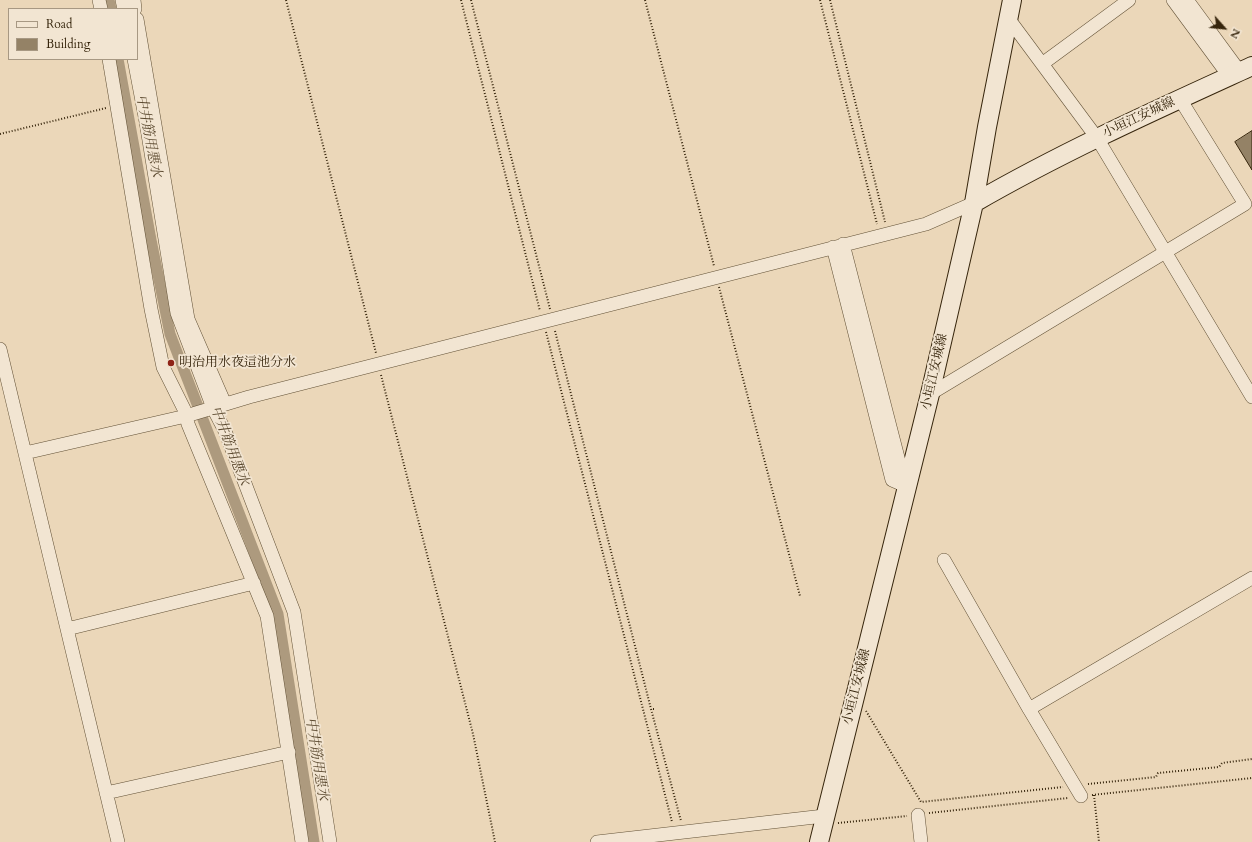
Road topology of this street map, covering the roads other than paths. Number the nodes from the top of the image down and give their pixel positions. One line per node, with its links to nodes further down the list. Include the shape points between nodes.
1 (1012, 0): 5 (main road)
2 (1129, 0): 9 (street)
3 (1173, 0): 10 (street)
4 (1187, 0): 10 (street)
5 (1008, 18): 9 (street); 13 (main road)
6 (138, 25): 19 (street, via 188,319)
7 (109, 60): 20 (street, via 163,366 184,409)
8 (134, 60): 19 (street, via 177,313)
9 (1042, 64): 12 (street)
10 (1240, 71): 11 (main road, 小垣江安城線)
11 (1180, 99): 12 (main road, 小垣江安城線); 15 (street, via 1245,204)
12 (1097, 138): 13 (main road, 小垣江安城線, via 1013,180); 15 (street)
13 (974, 203): 14 (street, via 926,224); 17 (main road, 小垣江安城線)
14 (838, 246): 19 (street); 22 (street)
15 (1165, 253): 17 (street); 18 (street)
16 (0, 349): 21 (street)
17 (930, 394): 22 (main road, 小垣江安城線)
18 (1252, 397)
19 (215, 407): 20 (street); 36 (street, via 294,612)
20 (190, 415): 21 (street); 25 (street)
21 (25, 453): 26 (street)
22 (906, 486): 32 (main road, 小垣江安城線)
23 (944, 560): 27 (street)
24 (1252, 578): 27 (street)
25 (254, 583): 26 (street, via 172,603 167,596); 28 (street, via 267,616)
26 (66, 625): 30 (street)
27 (1029, 709): 29 (street)
28 (289, 752): 30 (street); 35 (street)
29 (1083, 792)
30 (106, 793): 34 (street)
31 (918, 815): 38 (street)
32 (822, 828): 33 (street)
33 (678, 836): 37 (street)
34 (118, 842)
35 (302, 842)
36 (330, 842)
37 (596, 842)
38 (921, 842)

